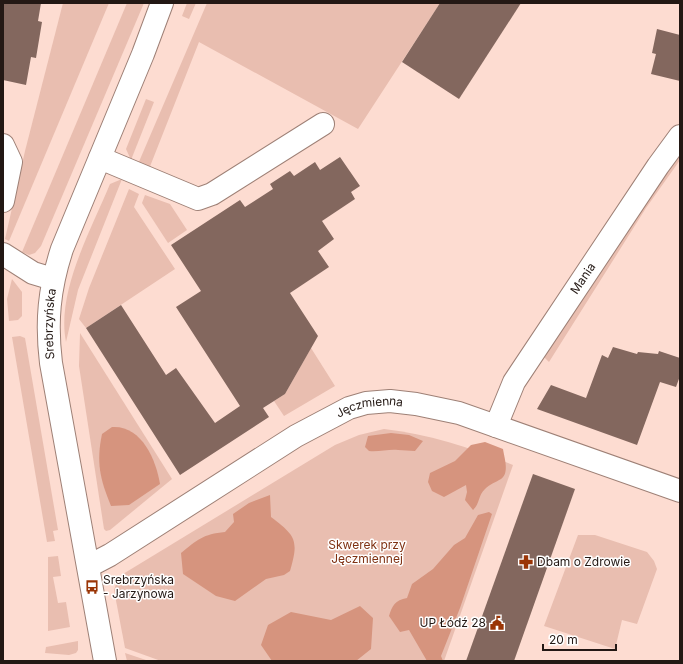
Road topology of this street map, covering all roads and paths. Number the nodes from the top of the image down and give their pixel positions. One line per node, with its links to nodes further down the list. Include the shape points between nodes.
1 (162, 3): 5 (street, Srebrzyńska)
2 (323, 124): 5 (street, via 212,194 198,199)
3 (680, 136): 9 (street, Mania, via 514,382)
4 (3, 145): 6 (street, via 11,162)
5 (100, 158): 8 (street, Srebrzyńska, via 62,249)
6 (3, 201)
7 (3, 254): 8 (street, via 33,273)
8 (53, 280): 11 (street, Srebrzyńska, via 48,313 49,348)
9 (496, 426): 10 (street, Jęczmienna); 11 (street, Jęczmienna, via 459,412 416,404 390,401 366,403 349,408 296,436)
10 (680, 491)
11 (89, 566): 12 (street, Srebrzyńska)
12 (105, 661)

